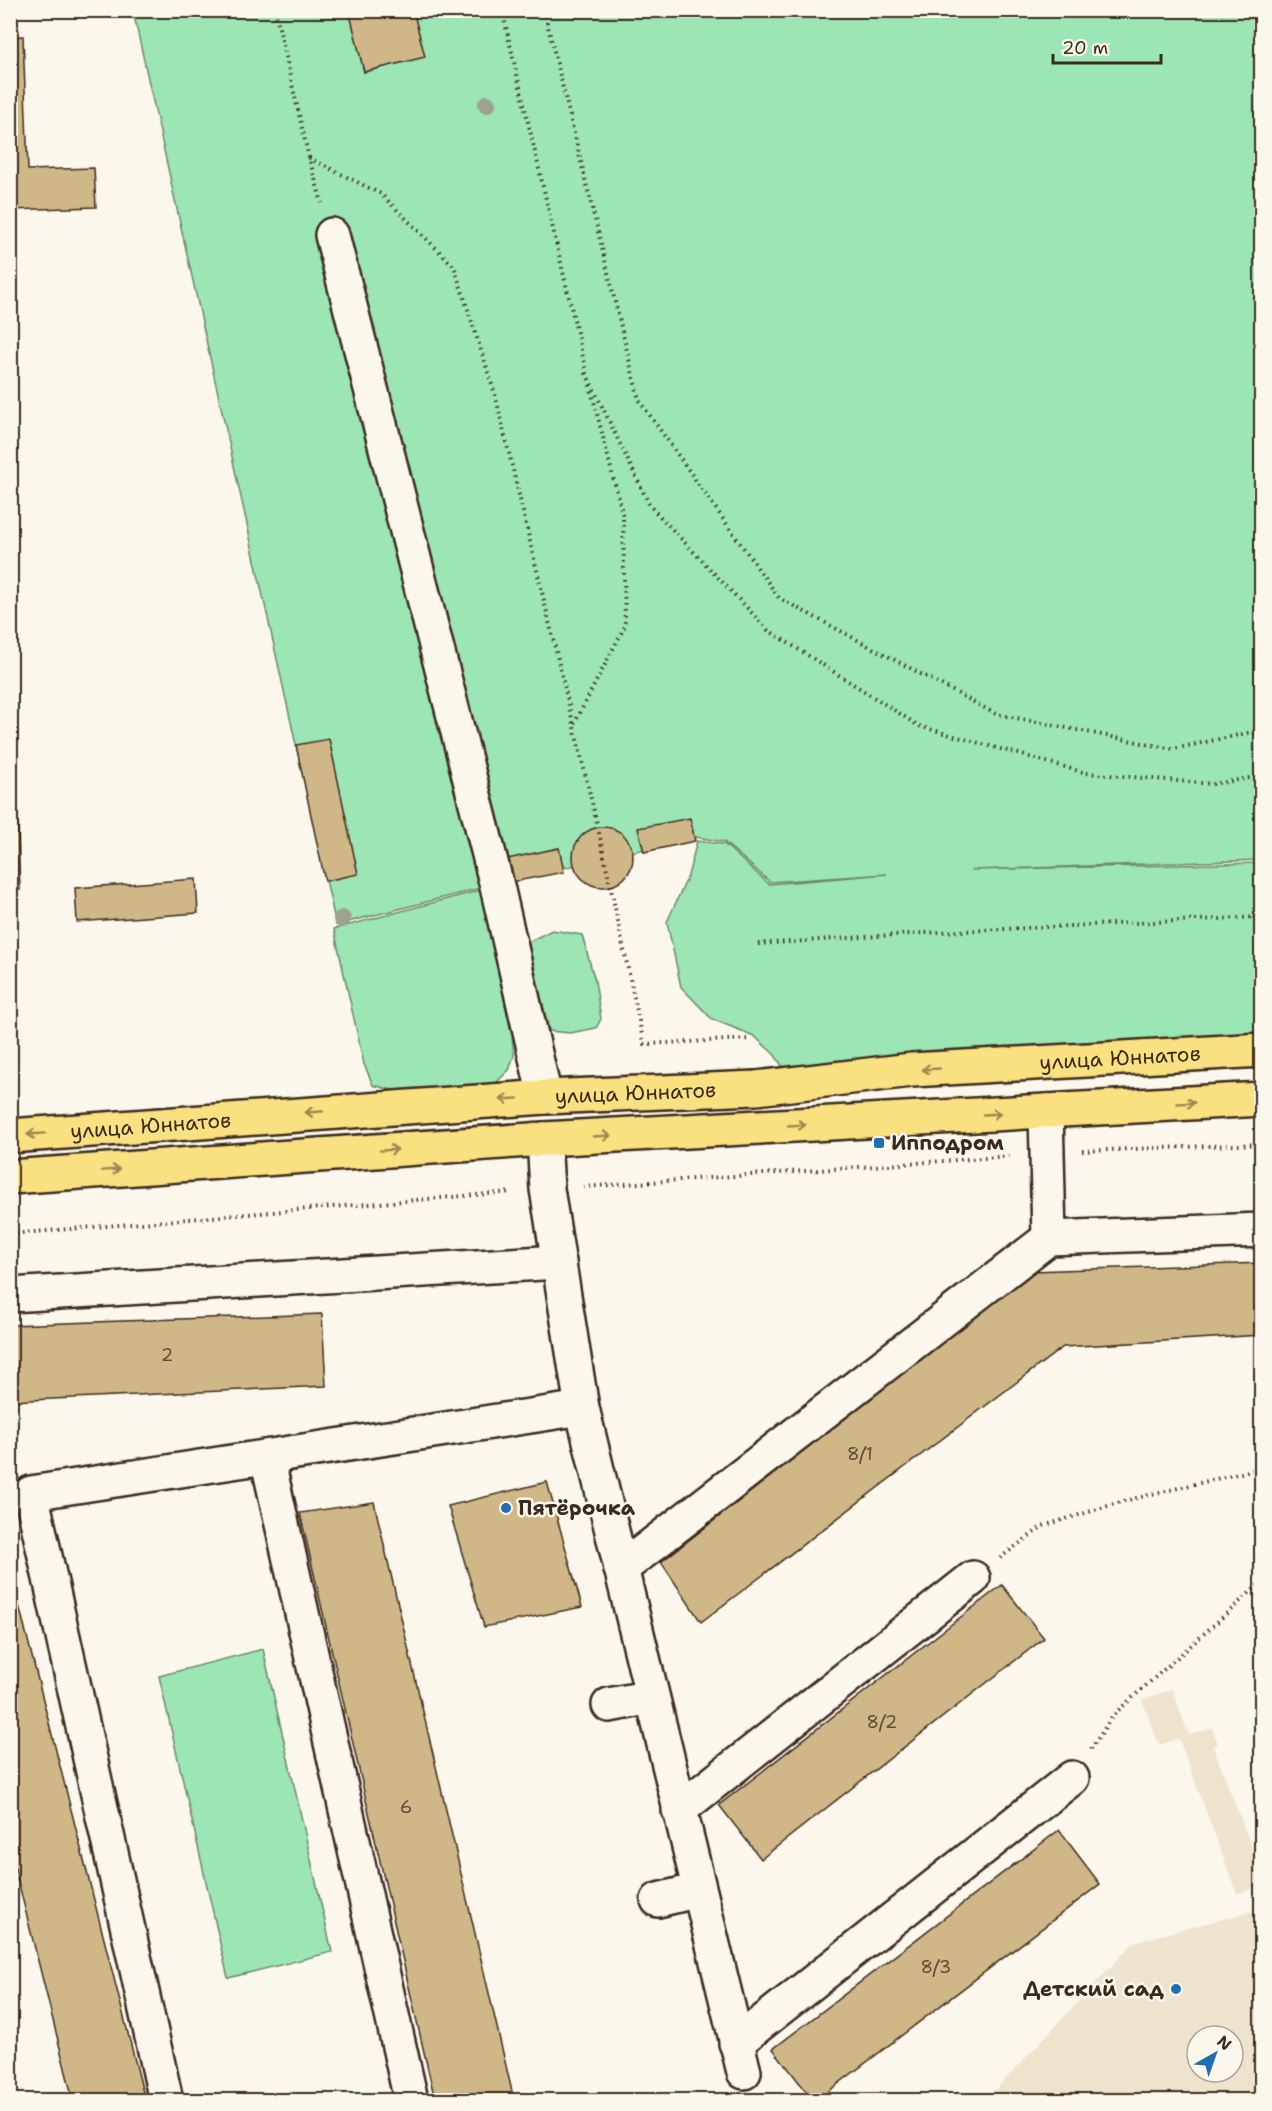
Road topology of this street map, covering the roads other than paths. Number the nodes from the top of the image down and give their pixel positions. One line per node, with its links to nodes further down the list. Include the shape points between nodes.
1 (332, 236): 3 (lane, via 494,875)
2 (1262, 1050): 3 (main road, улица Юннатов, one-way to 3, via 912,1070 756,1088)
3 (545, 1096): 6 (main road, улица Юннатов, one-way to 6)
4 (1262, 1099): 5 (main road, улица Юннатов, one-way to 4)
5 (1046, 1111): 7 (main road, улица Юннатов, one-way to 5); 10 (lane)
6 (10, 1136)
7 (544, 1139): 8 (main road, улица Юннатов, one-way to 7); 11 (lane, via 547,1189)
8 (10, 1177)
9 (1262, 1230): 10 (lane)
10 (1049, 1238): 15 (lane)
11 (559, 1262): 12 (lane); 13 (lane)
12 (10, 1295)
13 (582, 1408): 14 (lane); 15 (lane)
14 (267, 1457): 23 (lane, via 31,1493); 24 (lane)
15 (621, 1569): 17 (lane)
16 (973, 1578): 20 (lane)
17 (652, 1697): 18 (lane); 20 (lane)
18 (609, 1705)
19 (1072, 1778): 21 (lane, via 740,2058)
20 (679, 1810): 21 (lane)
21 (699, 1890): 22 (lane)
22 (658, 1900)
23 (166, 2100)
24 (411, 2100)

